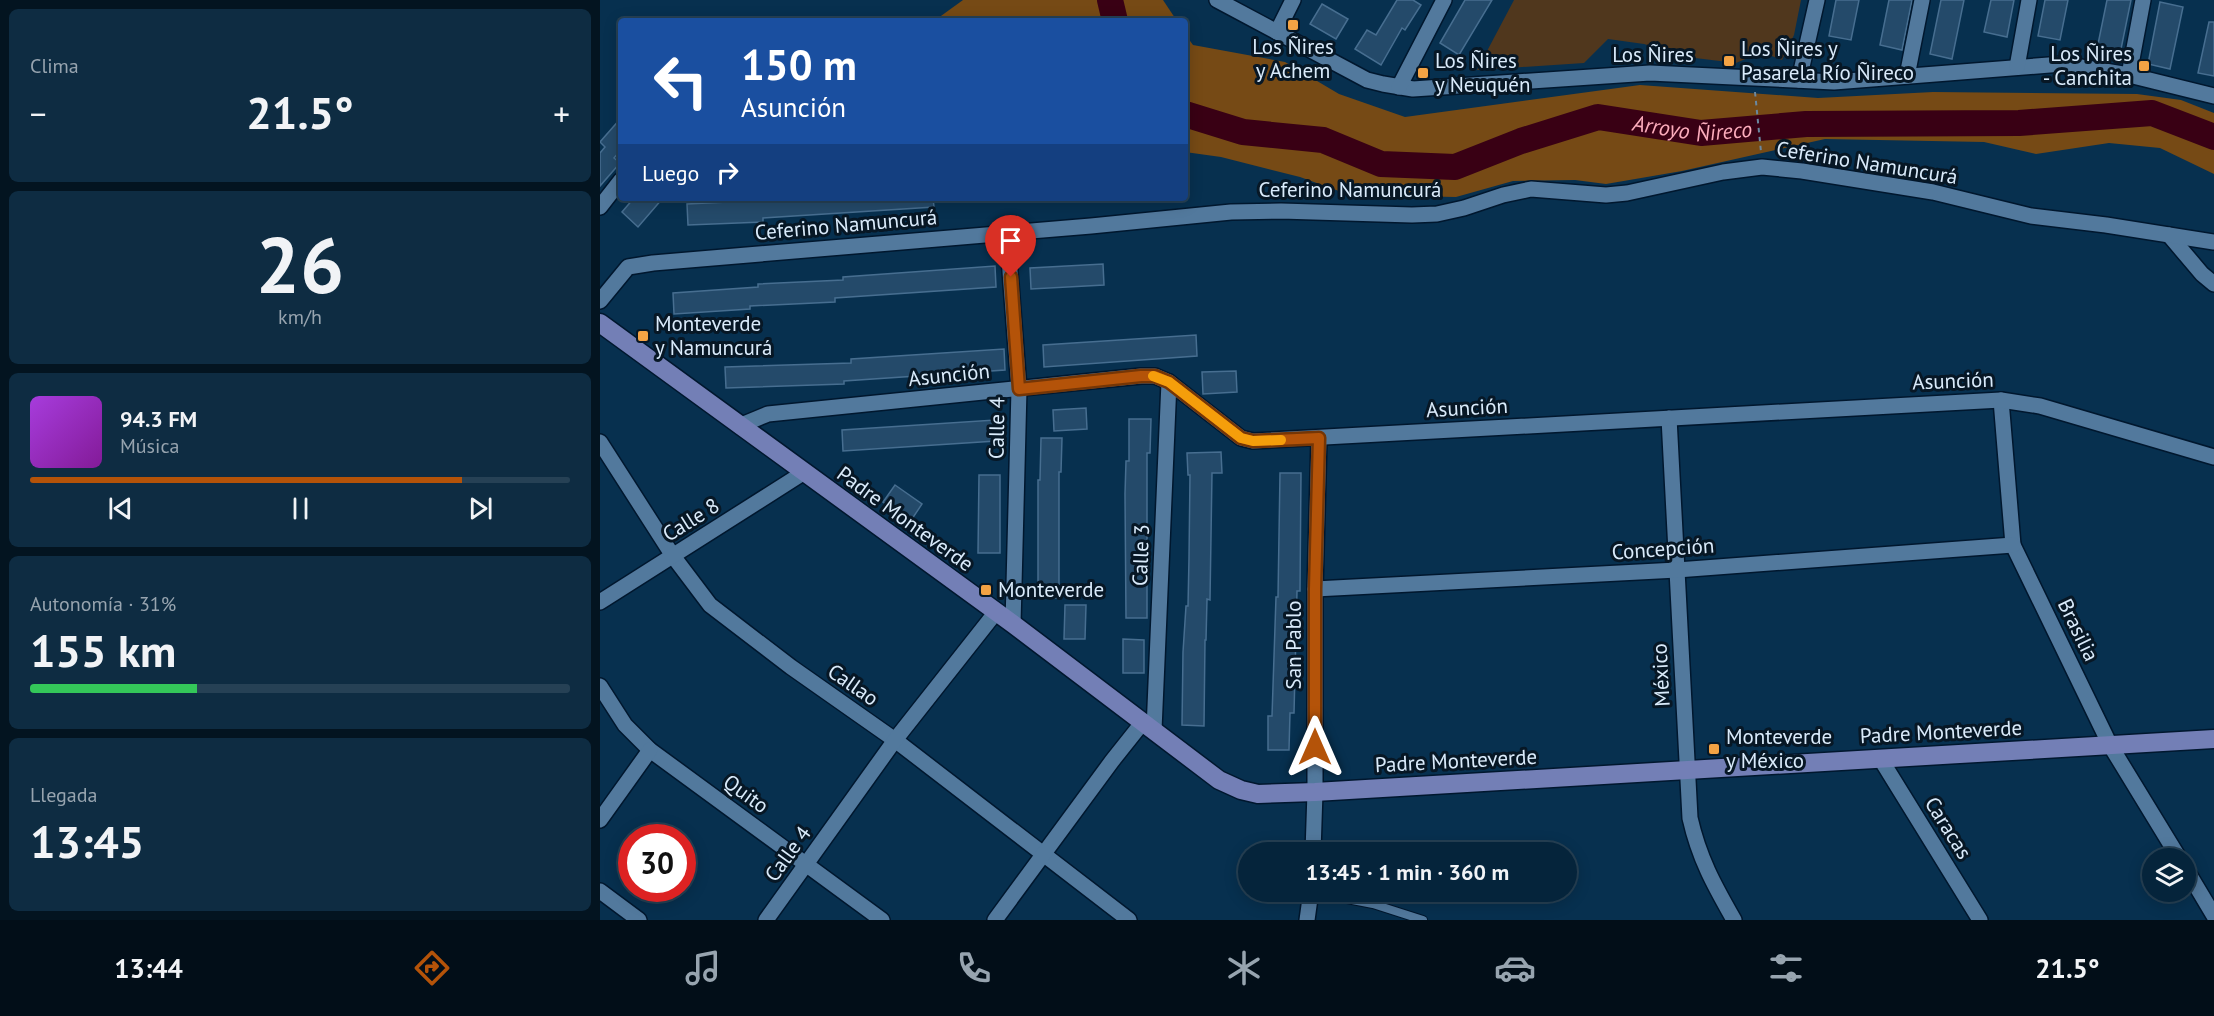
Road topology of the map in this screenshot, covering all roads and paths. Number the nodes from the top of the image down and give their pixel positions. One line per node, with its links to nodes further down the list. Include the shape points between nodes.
1 (1217, 0): 8 (street, Los Ñires)
2 (1293, 0): 8 (street)
3 (1444, 0): 14 (street)
4 (1816, 0): 13 (street)
5 (1922, 0): 11 (street)
6 (2029, 0): 9 (street)
7 (2143, 0): 10 (street)
8 (1277, 32): 14 (street, Los Ñires, via 1367,80)
9 (2017, 66): 10 (street, Los Ñires, via 2062,64); 11 (street, Los Ñires)
10 (2129, 75): 15 (street, Los Ñires)
11 (1906, 76): 13 (street, Los Ñires, via 1834,82)
12 (1753, 78): 13 (street, Los Ñires); 14 (street, Los Ñires, via 1650,73); 16 (path)
13 (1799, 80)
14 (1399, 87)
15 (2214, 96)
16 (1760, 142)
17 (618, 184): 18 (street)
18 (600, 207)
19 (1007, 232): 20 (street, Ceferino Namuncurá, via 1231,212 1437,214 1531,189 1606,195 1762,167 1933,192 2031,216); 23 (street, Ceferino Namuncurá, via 628,267); 26 (street, Calle 4)
20 (2169, 235): 21 (street, Ceferino Namuncurá); 22 (street)
21 (2214, 242)
22 (2214, 284)
23 (600, 301)
24 (600, 322): 29 (street, Padre Monteverde)
25 (1169, 382): 26 (street, Asunción, via 1141,376); 30 (street, Asunción, via 1241,438); 42 (street, Calle 3)
26 (1019, 389): 29 (street, Asunción, via 768,414); 40 (street, Calle 4)
27 (2001, 400): 28 (street, Asunción); 32 (street, Asunción, via 2040,406); 34 (street, Brasilia)
28 (1669, 418): 30 (street, Asunción); 36 (street, México)
29 (740, 426): 33 (street, Padre Monteverde)
30 (1319, 438): 37 (street, San Pablo)
31 (600, 442): 35 (street, Callao)
32 (2214, 457)
33 (803, 473): 35 (street, Calle 8); 39 (street, Padre Monteverde)
34 (2013, 545): 36 (street, Concepción); 45 (street, Brasilia)
35 (673, 556): 38 (street, Calle 8); 44 (street, Callao, via 710,605 733,624)
36 (1677, 570): 37 (street, Concepción); 48 (street, México)
37 (1315, 589): 49 (street, San Pablo)
38 (600, 602)
39 (996, 612): 40 (street, Padre Monteverde); 44 (street, Calle 4)
40 (1013, 624): 42 (street, Padre Monteverde)
41 (600, 686): 46 (street, Quito, via 625,725)
42 (1149, 726): 49 (street, Padre Monteverde, via 1219,780 1241,790 1258,794); 53 (street)
43 (2214, 739): 45 (street, Padre Monteverde)
44 (896, 740): 53 (street, Callao); 54 (street, Calle 4)
45 (2110, 745): 47 (street, Padre Monteverde); 52 (street, Brasilia)
46 (650, 750): 50 (street); 54 (street, Quito)
47 (1880, 758): 48 (street, Padre Monteverde); 68 (street, Caracas)
48 (1687, 770): 49 (street, Padre Monteverde); 67 (street, México, via 1696,846)
49 (1315, 792): 51 (street, San Pablo)
50 (600, 820)
51 (1312, 842)
52 (2173, 848)
53 (1044, 853): 63 (street); 64 (street, Callao)
54 (806, 864): 61 (street, Calle 4); 62 (street, Quito)
55 (2196, 886): 59 (street)
56 (600, 891): 60 (street)
57 (1310, 902): 65 (street)
58 (1363, 902): 66 (lane)
59 (2214, 916)
60 (639, 920)
61 (766, 920)
62 (882, 920)
63 (995, 920)
64 (1129, 920)
65 (1307, 920)
66 (1424, 920)
67 (1734, 920)
68 (1980, 920)

